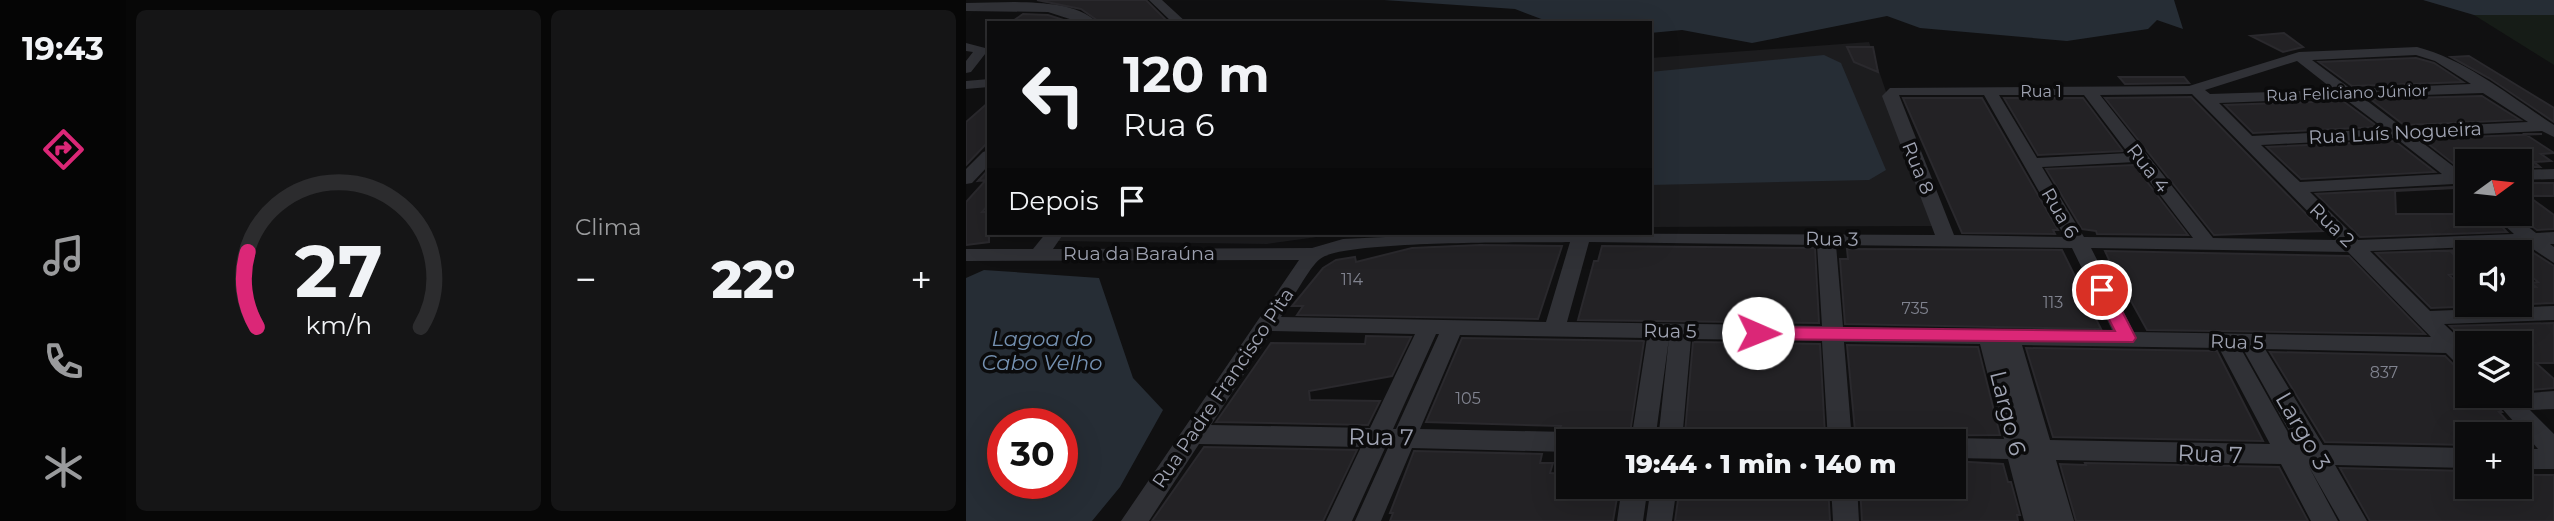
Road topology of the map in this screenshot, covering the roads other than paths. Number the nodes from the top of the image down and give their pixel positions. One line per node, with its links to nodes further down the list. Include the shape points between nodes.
1 (995, 0): 5 (street)
2 (1075, 0): 6 (street)
3 (1155, 0): 9 (street)
4 (966, 7): 5 (street)
5 (983, 7): 6 (street); 7 (street)
6 (1056, 9): 8 (street)
7 (966, 17)
8 (1088, 21)
9 (1179, 21)
10 (966, 47): 12 (street, via 983,50)
11 (2299, 56): 15 (street, via 2417,51 2440,58); 18 (street); 19 (street)
12 (966, 69)
13 (987, 83): 14 (street)
14 (966, 85)
15 (2488, 88): 18 (street, Rua Feliciano Júnior); 21 (street)
16 (1989, 90): 17 (street, Rua 1); 20 (street, Rua 1, via 1910,88); 26 (street, Rua 6)
17 (2089, 91): 19 (street, Rua 1); 25 (street, Rua 4)
18 (2348, 93): 19 (street, Rua Feliciano Júnior); 22 (street)
19 (2201, 94): 23 (street, Rua 2)
20 (1889, 96): 39 (street, Rua 8)
21 (2549, 129): 22 (street, Rua Luís Nogueira)
22 (2398, 132): 23 (street, Rua Luís Nogueira); 27 (street)
23 (2246, 141): 32 (street, Rua 2)
24 (987, 157): 30 (street)
25 (2140, 157): 26 (street); 41 (street, Rua 4)
26 (2031, 163): 40 (street, Rua 6)
27 (2455, 174)
28 (2554, 174): 29 (street)
29 (2532, 175)
30 (966, 179)
31 (2455, 181): 32 (street)
32 (2294, 188): 42 (street, Rua 2)
33 (2516, 226): 38 (street)
34 (1054, 235): 43 (street)
35 (1581, 236): 37 (street, Rua 3); 44 (street, Rua 3, via 1399,240 1343,245); 52 (street)
36 (2554, 238): 38 (street, Rua 3)
37 (1826, 239): 39 (street, Rua 3); 54 (street)
38 (2532, 239): 42 (street, Rua 3); 46 (street)
39 (1947, 241): 40 (street, Rua 3)
40 (2078, 242): 41 (street, Rua 3); 56 (street, Rua 6)
41 (2208, 245): 42 (street, Rua 3)
42 (2353, 246): 48 (street, Rua 2)
43 (1040, 253): 44 (street, Rua da Baraúna); 45 (street, Rua da Baraúna)
44 (1313, 254): 49 (street, Rua Padre Francisco Pita)
45 (966, 255)
46 (2554, 257)
47 (2554, 313): 48 (street)
48 (2424, 317): 59 (street, Rua 2)
49 (1266, 324): 50 (street, Rua 5); 67 (street, Rua Padre Francisco Pita)
50 (1428, 328): 51 (street, Rua 5); 68 (street)
51 (1452, 329): 52 (street, Rua 5); 69 (street)
52 (1554, 330): 53 (street, Rua 5)
53 (1670, 331): 54 (street, Rua 5); 64 (street); 65 (street)
54 (1835, 334): 55 (street, Rua 5); 66 (street)
55 (2000, 337): 56 (street, Rua 5); 72 (street, Largo 6, via 1991,344)
56 (2127, 338): 57 (street, Rua 5)
57 (2226, 342): 58 (street, Rua 5); 74 (street, Largo 3)
58 (2250, 342): 59 (street, Rua 5); 75 (street, Largo 3)
59 (2451, 345): 60 (street, Rua 2)
60 (2455, 349)
61 (2532, 400): 62 (street)
62 (2554, 400)
63 (2514, 408): 73 (street)
64 (1646, 429)
65 (1670, 429)
66 (1839, 429)
67 (1193, 434): 68 (street, Rua 7); 82 (street, Rua Padre Francisco Pita)
68 (1380, 437): 69 (street, Rua 7); 83 (street)
69 (1406, 438): 70 (street, Rua 7); 84 (street)
70 (1556, 442)
71 (1966, 448): 72 (street, Rua 7)
72 (2029, 449): 74 (street, Rua 7); 88 (street, Largo 6); 89 (street, Largo 6)
73 (2554, 450)
74 (2290, 456): 75 (street, Rua 7); 90 (street, Largo 3)
75 (2318, 457): 76 (street, Rua 7); 91 (street, Largo 3)
76 (2455, 458)
77 (2532, 459): 78 (street)
78 (2554, 459)
79 (1633, 499): 85 (street)
80 (1663, 499): 86 (street)
81 (1844, 499): 87 (street)
82 (1134, 521)
83 (1339, 521)
84 (1368, 521)
85 (1630, 521)
86 (1660, 521)
87 (1846, 521)
88 (2037, 521)
89 (2062, 521)
90 (2325, 521)
91 (2354, 521)

